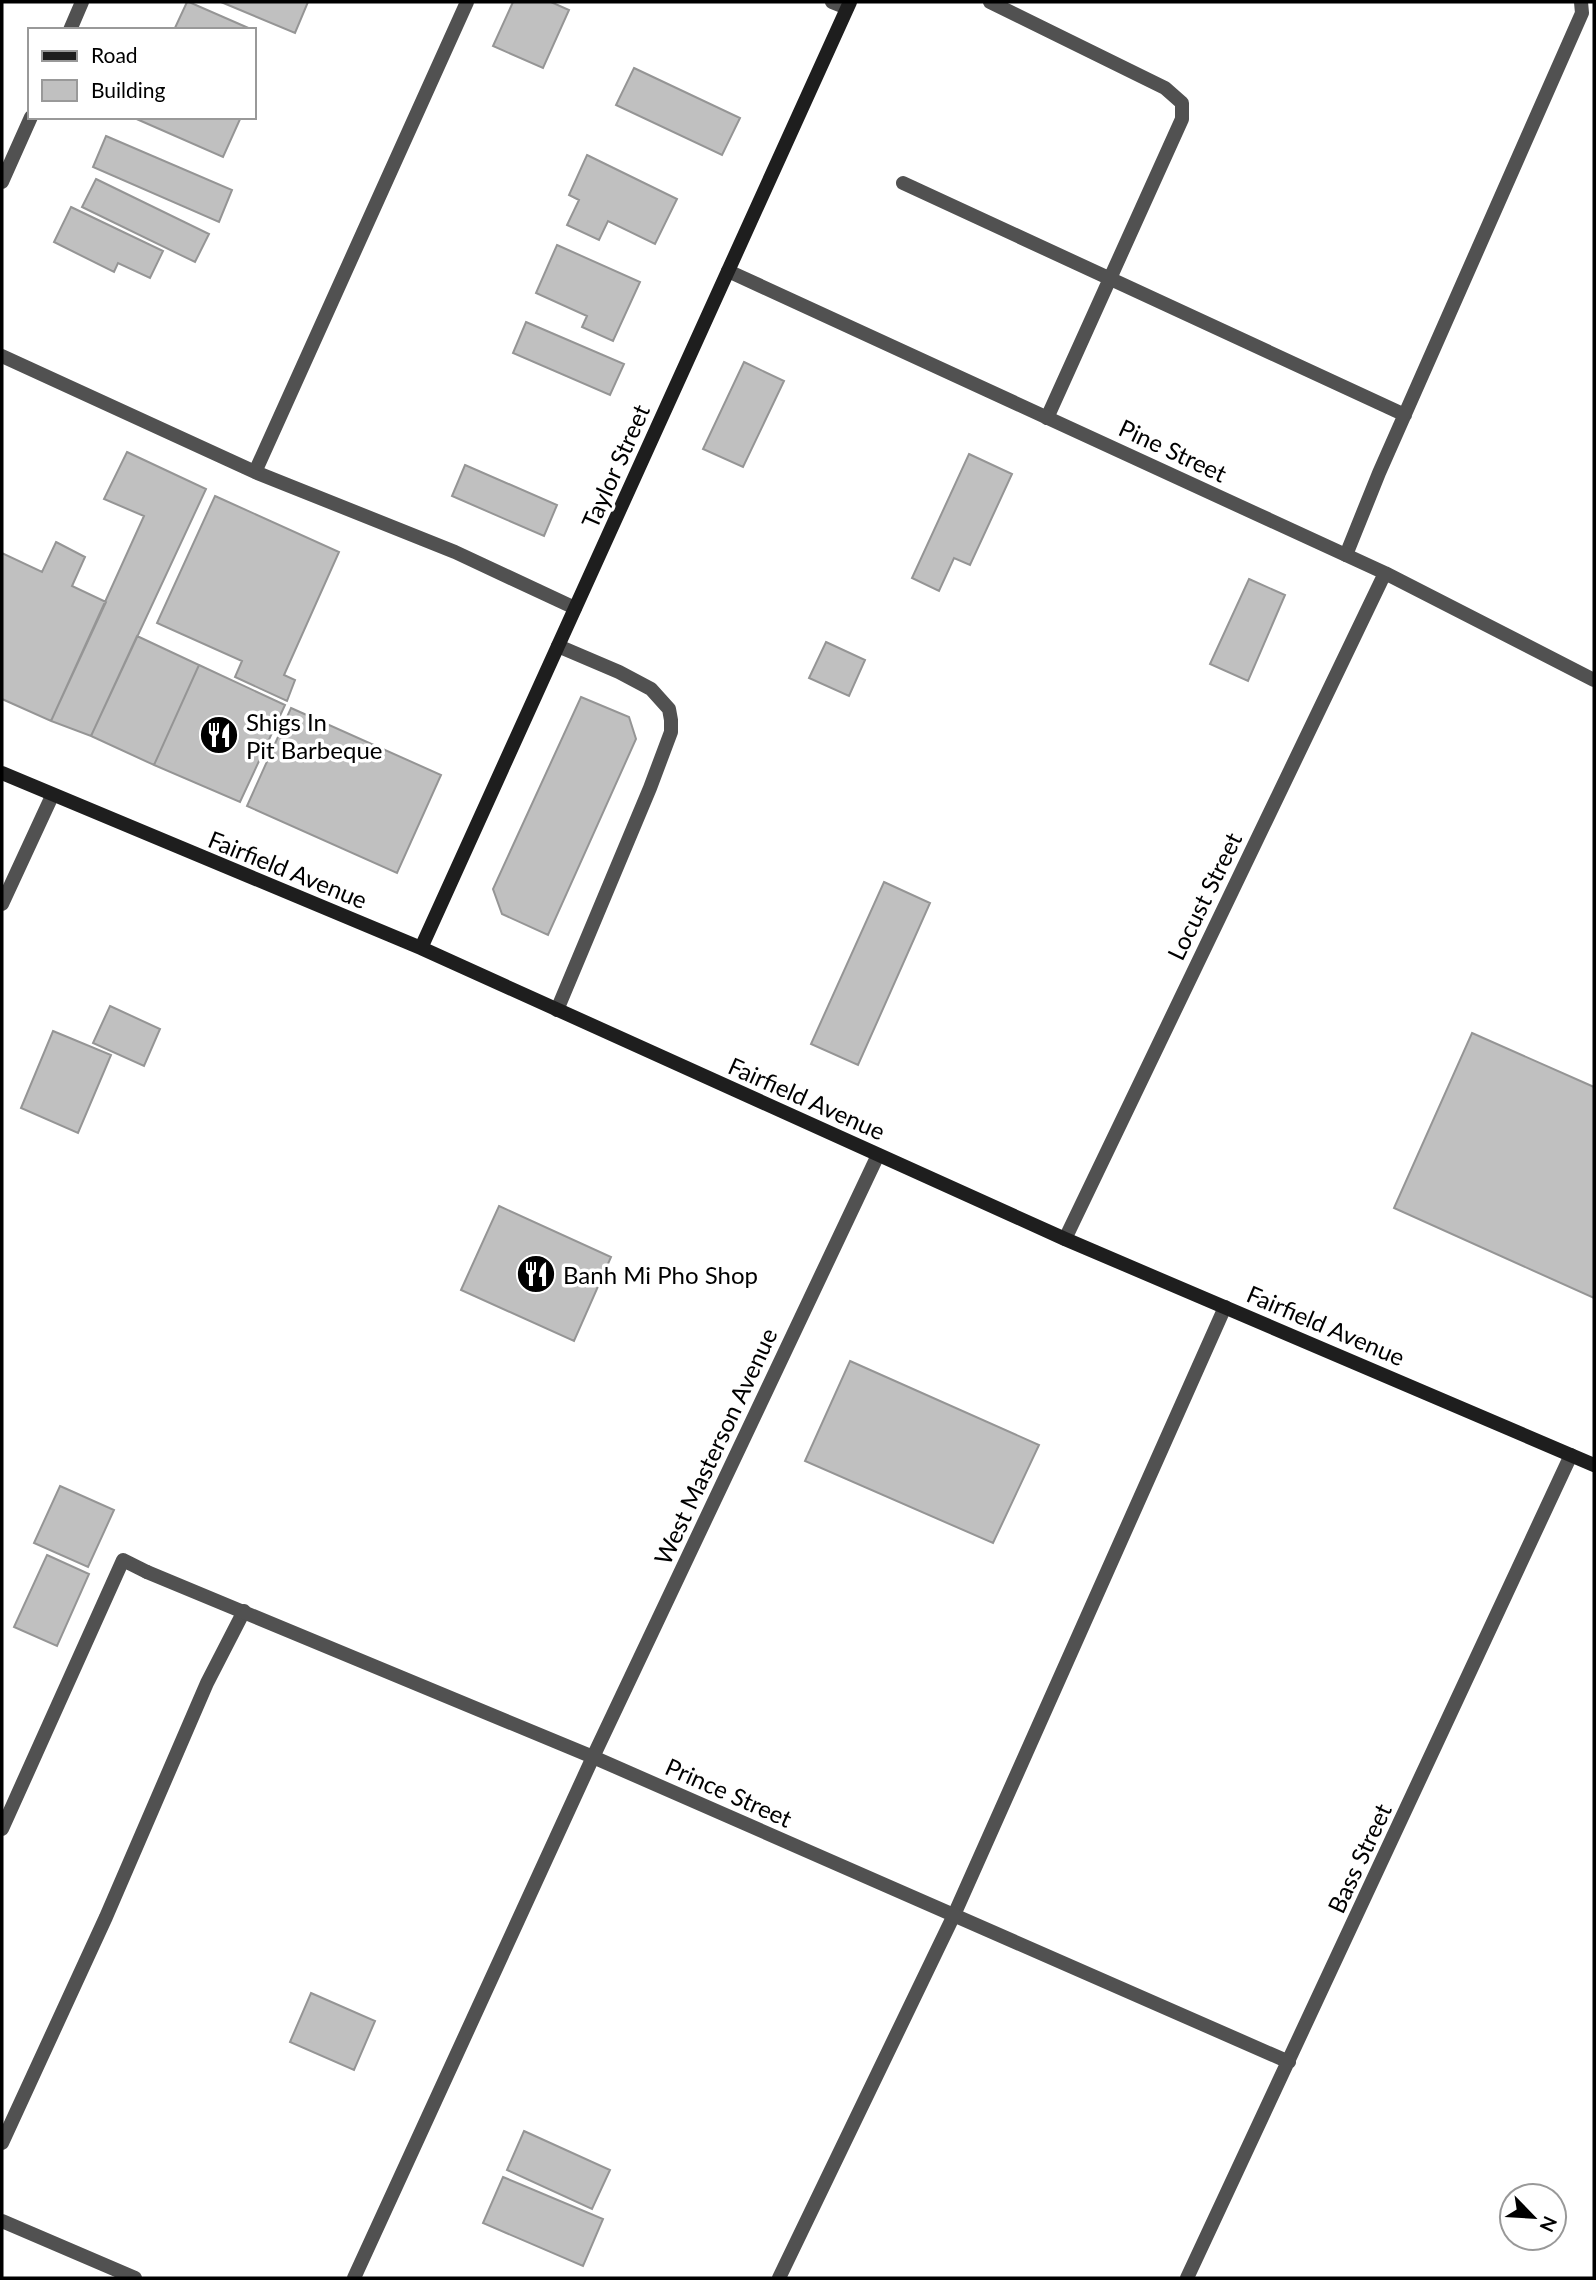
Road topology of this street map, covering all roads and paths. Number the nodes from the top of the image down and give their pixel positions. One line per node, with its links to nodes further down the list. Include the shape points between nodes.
1 (82, 2): 7 (street)
2 (467, 2): 16 (street)
3 (832, 2): 6 (street)
4 (990, 2): 12 (street, via 1165,88 1182,103 1182,119)
5 (1581, 2): 14 (street, via 1582,13)
6 (848, 5): 11 (main road, Taylor Street)
7 (71, 28)
8 (30, 119): 9 (street)
9 (2, 182)
10 (903, 183): 12 (street)
11 (728, 271): 15 (street, Pine Street); 19 (main road, Taylor Street)
12 (1109, 278): 14 (street); 15 (street)
13 (2, 356): 16 (street)
14 (1405, 415): 17 (street)
15 (1047, 418): 17 (street, Pine Street)
16 (255, 472): 19 (street, via 455,552)
17 (1346, 555): 18 (street, Pine Street)
18 (1385, 573): 21 (street, Pine Street); 28 (street, Locust Street)
19 (575, 608): 20 (main road, Taylor Street)
20 (558, 646): 25 (main road, Taylor Street); 26 (street, via 651,689 669,709 671,732)
21 (1594, 680)
22 (2, 773): 23 (main road, Fairfield Avenue)
23 (51, 796): 24 (street); 25 (main road, Fairfield Avenue)
24 (2, 904)
25 (421, 948): 26 (main road, Fairfield Avenue)
26 (557, 1010): 27 (main road, Fairfield Avenue)
27 (878, 1155): 28 (main road, Fairfield Avenue); 33 (street, West Masterson Avenue)
28 (1065, 1239): 29 (main road, Fairfield Avenue)
29 (1225, 1307): 30 (main road, Fairfield Avenue); 35 (street)
30 (1571, 1455): 31 (main road, Fairfield Avenue); 36 (street, Bass Street)
31 (1594, 1465)
32 (244, 1611): 33 (street, Prince Street); 34 (street, Prince Street, via 123,1560); 37 (street, via 207,1683)
33 (593, 1757): 35 (street, Prince Street); 40 (street, West Masterson Avenue)
34 (2, 1829)
35 (954, 1915): 36 (street, Prince Street); 41 (street)
36 (1289, 2062): 42 (street, Bass Street)
37 (2, 2143)
38 (2, 2221): 39 (street)
39 (135, 2278)
40 (354, 2278)
41 (779, 2278)
42 (1187, 2278)

